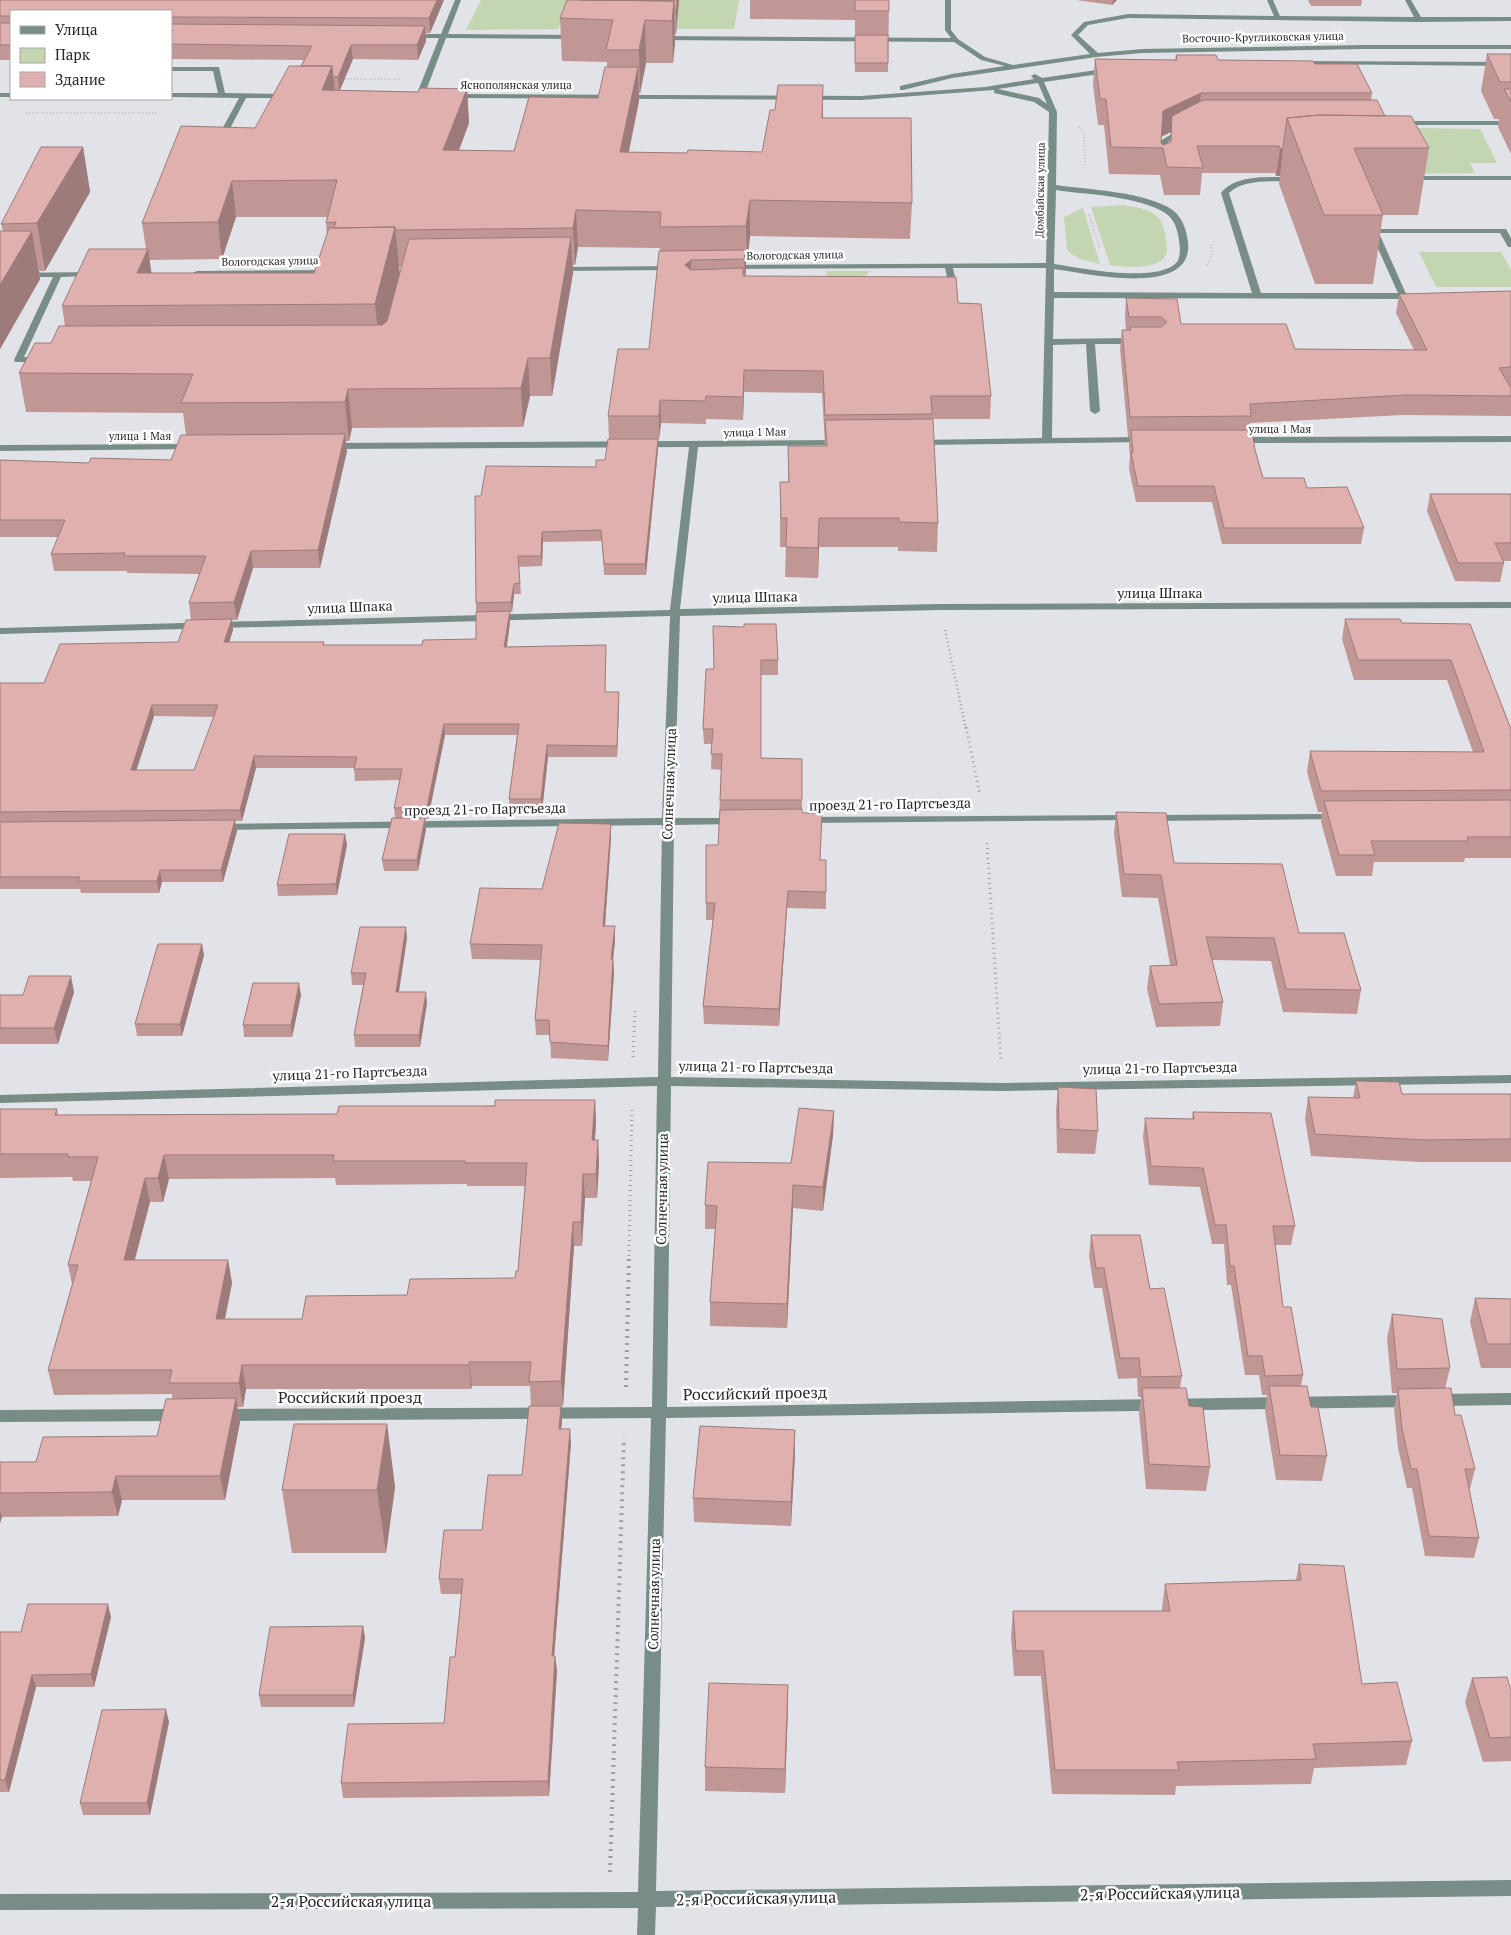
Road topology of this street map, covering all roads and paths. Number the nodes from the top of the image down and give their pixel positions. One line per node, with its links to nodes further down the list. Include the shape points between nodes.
1 (458, 0): 9 (street)
2 (948, 0): 12 (street, via 948,30)
3 (1270, 0): 5 (street)
4 (1408, 0): 7 (street)
5 (1278, 18): 7 (street); 14 (street, via 1128,16 1086,23 1074,35)
6 (1511, 19): 7 (street)
7 (1419, 20)
8 (404, 36): 9 (street)
9 (443, 36): 10 (street); 27 (street)
10 (591, 38)
11 (650, 38): 12 (street)
12 (956, 40): 17 (street, via 983,59)
13 (1511, 47): 14 (street, Восточно-Кругликовская улица)
14 (1096, 55): 17 (street, Восточно-Кругликовская улица)
15 (1292, 63): 16 (street, Восточно-Кругликовская улица)
16 (1511, 64)
17 (1017, 67): 20 (street); 30 (street, Восточно-Кругликовская улица, via 952,76)
18 (172, 69): 23 (street, via 216,69)
19 (1119, 70): 20 (street)
20 (1041, 80): 21 (street); 31 (street, Домбайская улица)
21 (985, 89): 30 (street); 31 (street, via 1036,100)
22 (172, 95): 23 (street)
23 (222, 95): 24 (street)
24 (244, 95): 25 (street); 35 (street)
25 (293, 96)
26 (410, 96): 27 (street)
27 (420, 96): 28 (street)
28 (430, 96)
29 (440, 96): 30 (street, Яснополянская улица)
30 (861, 98)
31 (1052, 112): 40 (street, Домбайская улица)
32 (1392, 123): 33 (street)
33 (1511, 123)
34 (1190, 127): 36 (street, via 1164,141)
35 (215, 149)
36 (1163, 168)
37 (1300, 178): 56 (street, via 1241,183 1225,193)
38 (1400, 178): 39 (street)
39 (1511, 178)
40 (1052, 187): 45 (street, Домбайская улица); 45 (street, Вологодская улица, via 1136,200 1164,209 1179,223 1184,250 1183,259 1176,267 1160,273 1115,275)
41 (1089, 215): 43 (path)
42 (1511, 245): 56 (street, via 1503,231 1374,231 1403,296)
43 (1101, 253)
44 (948, 265): 45 (street, Вологодская улица); 47 (street, Вологодская улица, via 813,270 730,271); 54 (street)
45 (1050, 266): 55 (street, Домбайская улица)
46 (682, 268): 48 (street)
47 (721, 268)
48 (546, 269)
49 (337, 272): 50 (street, Вологодская улица)
50 (188, 273)
51 (98, 274): 53 (street)
52 (0, 275): 53 (street)
53 (58, 275): 60 (street, via 18,360)
54 (951, 277)
55 (1050, 295): 56 (street); 58 (street, Домбайская улица)
56 (1257, 295)
57 (1149, 341): 59 (street)
58 (1049, 342): 59 (street); 65 (street, Домбайская улица)
59 (1090, 342): 61 (street)
60 (58, 360)
61 (1095, 411)
62 (1511, 439): 64 (street, улица 1 Мая)
63 (1156, 440): 65 (street)
64 (1225, 440)
65 (1047, 441): 66 (street)
66 (911, 442)
67 (852, 443): 68 (street, улица 1 Мая)
68 (694, 444): 69 (street, улица 1 Мая); 74 (street, Солнечная улица)
69 (322, 446)
70 (205, 447): 71 (street, улица 1 Мая)
71 (0, 448)
72 (1511, 605): 73 (street, улица Шпака)
73 (940, 607): 74 (street, улица Шпака); 77 (path)
74 (675, 612): 75 (street, улица Шпака); 80 (street, Солнечная улица)
75 (0, 631)
76 (1352, 817): 77 (street, проезд 21-го Партсъезда)
77 (985, 818): 78 (street, проезд 21-го Партсъезда); 84 (path)
78 (797, 820)
79 (747, 821): 80 (street, проезд 21-го Партсъезда)
80 (668, 822): 81 (street, проезд 21-го Партсъезда); 83 (street, Солнечная улица)
81 (207, 827)
82 (1511, 1079): 84 (street, улица 21-го Партсъезда)
83 (663, 1082): 84 (street, улица 21-го Партсъезда); 85 (street, улица 21-го Партсъезда); 87 (street, Солнечная улица)
84 (1003, 1087)
85 (0, 1099)
86 (1511, 1399): 87 (street, Российский проезд)
87 (659, 1412): 88 (street, Российский проезд); 92 (street, Солнечная улица)
88 (625, 1413): 89 (street, Российский проезд); 91 (path)
89 (0, 1416)
90 (1511, 1888): 92 (street, 2-я Российская улица)
91 (609, 1900): 92 (street, 2-я Российская улица); 93 (street, 2-я Российская улица)
92 (647, 1900): 94 (street, Солнечная улица)
93 (0, 1902)
94 (646, 1935)

